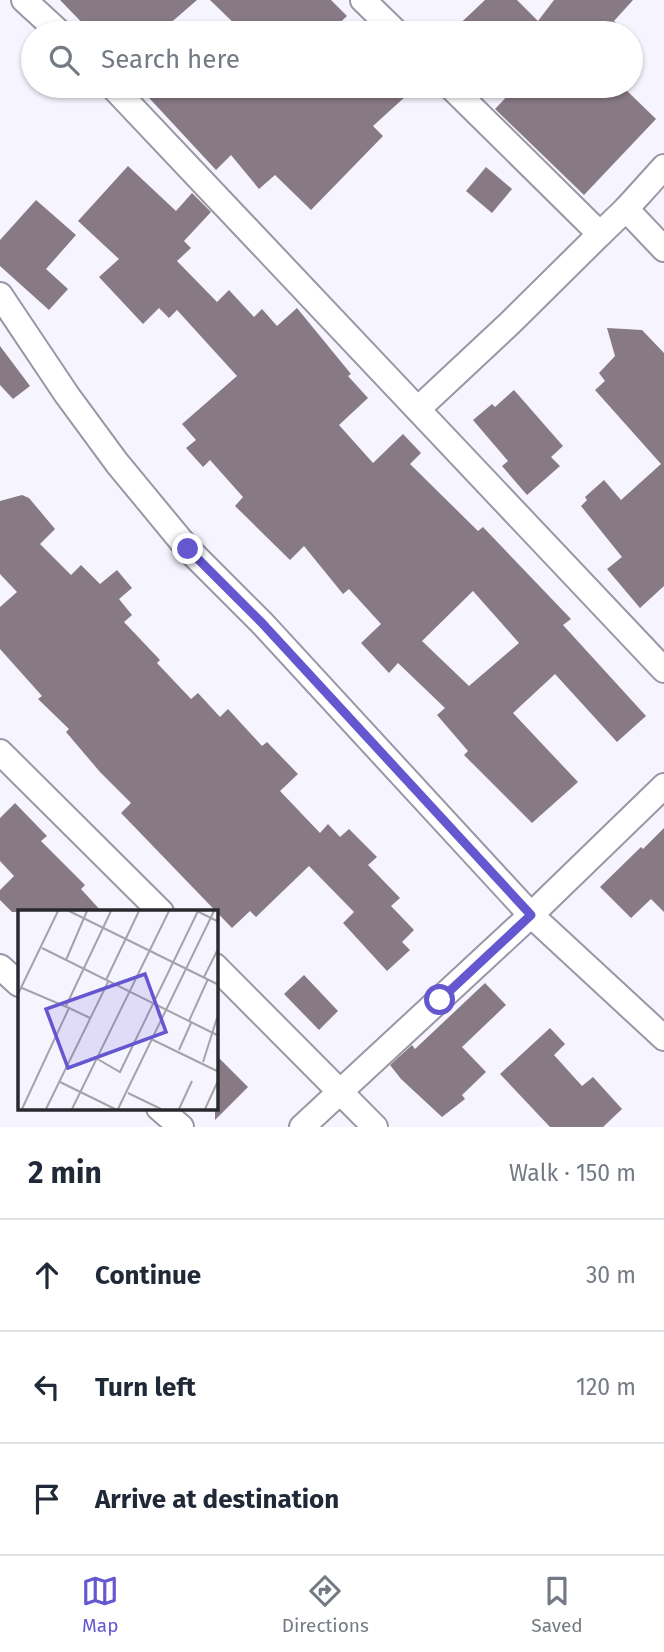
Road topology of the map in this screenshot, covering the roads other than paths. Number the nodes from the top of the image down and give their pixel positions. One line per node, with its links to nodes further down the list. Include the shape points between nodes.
1 (24, 0): 3 (street)
2 (363, 0): 4 (street)
3 (47, 21)
4 (385, 21)
5 (123, 98): 12 (street)
6 (462, 98): 9 (street)
7 (664, 167): 8 (street)
8 (626, 209): 9 (street); 10 (street)
9 (600, 234): 12 (street)
10 (664, 249)
11 (3, 307): 17 (street, via 188,549)
12 (418, 409): 13 (street)
13 (664, 670)
14 (0, 752): 16 (street)
15 (664, 786): 17 (street)
16 (159, 910)
17 (531, 915): 21 (street); 22 (street)
18 (0, 967): 20 (street)
19 (217, 968): 22 (street)
20 (18, 983)
21 (664, 1038)
22 (341, 1091): 25 (street); 26 (street)
23 (161, 1110): 24 (street)
24 (181, 1127)
25 (302, 1127)
26 (375, 1127)

